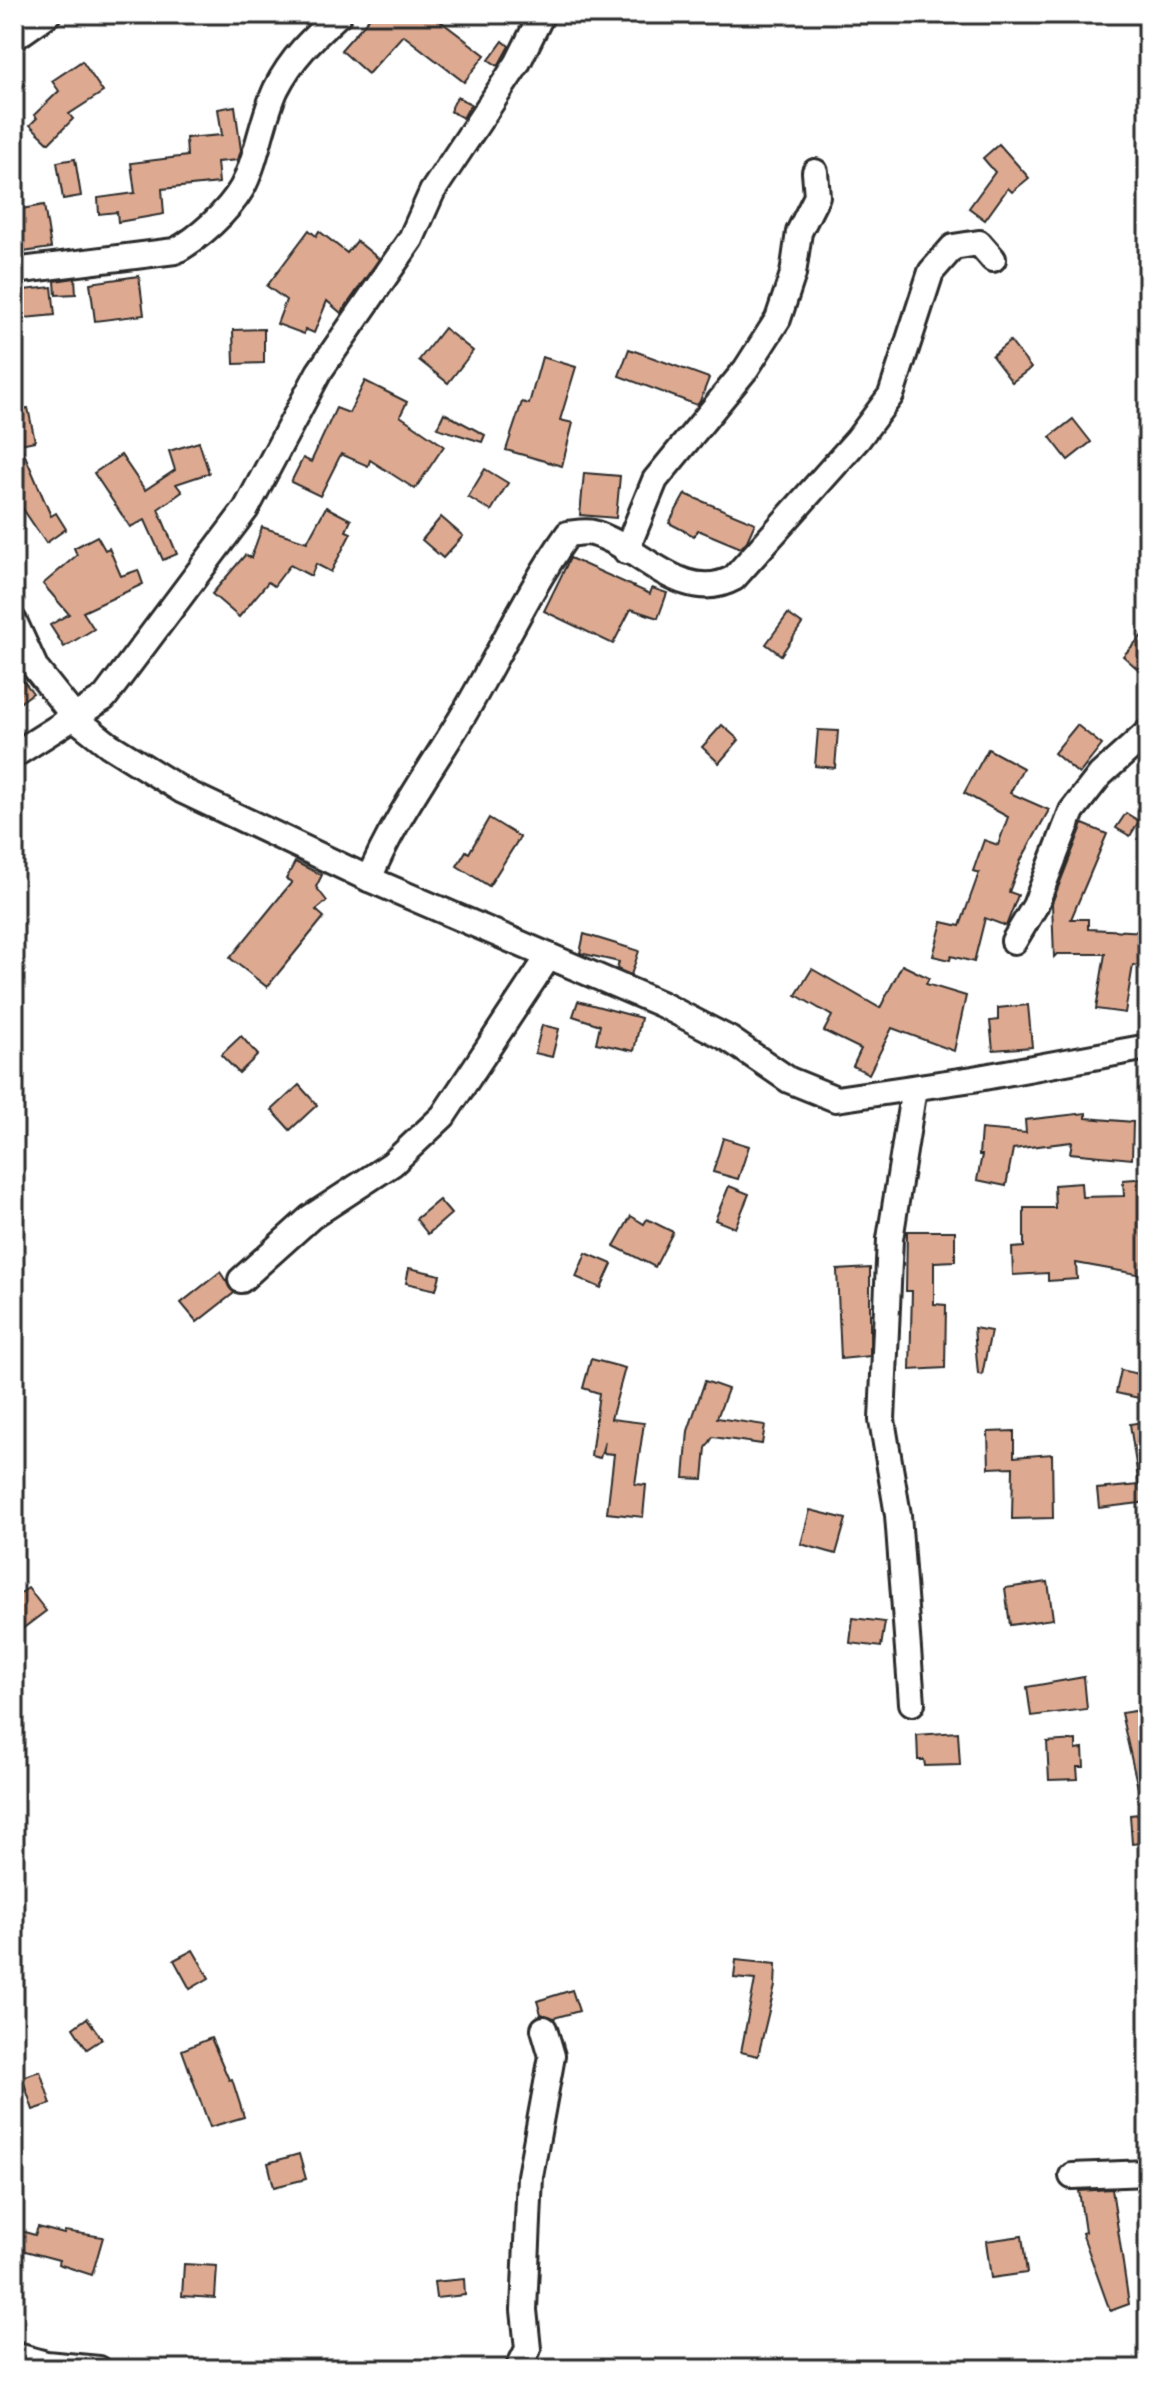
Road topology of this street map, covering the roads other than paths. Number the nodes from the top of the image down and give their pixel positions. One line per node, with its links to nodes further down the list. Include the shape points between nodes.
1 (48, 14): 4 (street)
2 (339, 14): 7 (street, via 312,35 294,59 265,113 242,188 190,243 175,251)
3 (542, 14): 10 (street, via 517,64 432,192 411,239 319,372 246,509 104,698)
4 (14, 38)
5 (815, 172): 8 (street, via 817,196 799,232 793,274 778,319 746,369 655,480)
6 (993, 259): 8 (street, via 979,243 953,247 931,272 891,395 734,578 715,589 683,582)
7 (14, 271)
8 (626, 551): 13 (street, via 592,533 568,534 521,604 480,686 383,843)
9 (14, 621): 10 (street, via 36,669)
10 (76, 719): 12 (street); 13 (street, via 183,791)
11 (1148, 732): 14 (street, via 1100,775 1072,811 1035,906)
12 (14, 755)
13 (369, 879): 15 (street)
14 (1014, 941)
15 (549, 956): 17 (street, via 661,1004 729,1039 789,1080 836,1099); 18 (street, via 443,1116 392,1164 311,1217)
16 (1148, 1047): 17 (street)
17 (914, 1088): 19 (street, via 890,1239 882,1420 898,1515)
18 (241, 1280)
19 (912, 1703)
20 (544, 2029): 25 (street, via 552,2056 530,2176 524,2310 528,2349)
21 (1148, 2173): 22 (street)
22 (1072, 2176)
23 (14, 2355): 24 (street)
24 (99, 2369)
25 (518, 2369)

